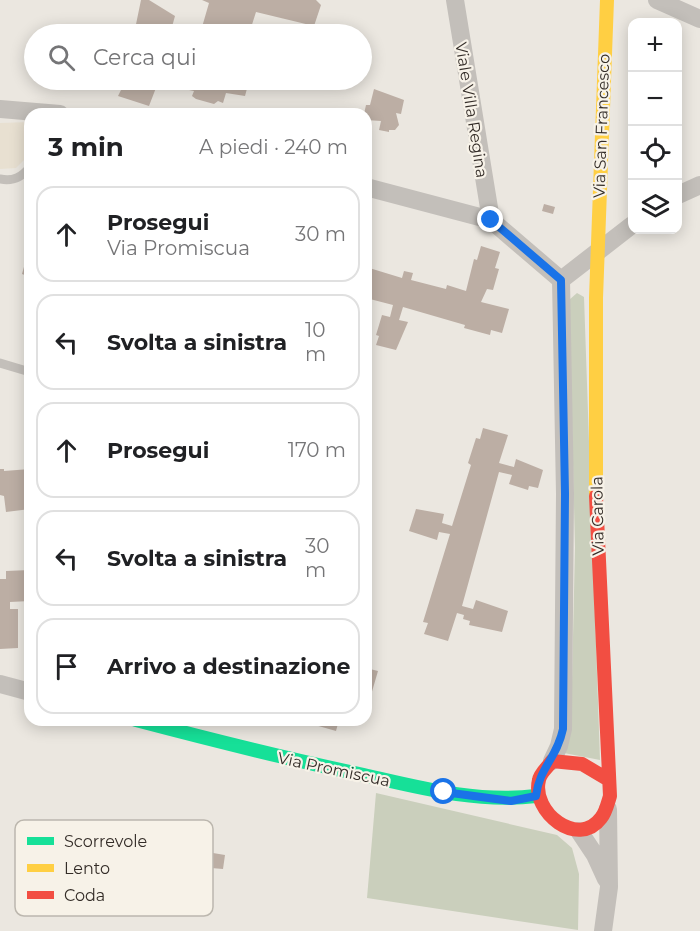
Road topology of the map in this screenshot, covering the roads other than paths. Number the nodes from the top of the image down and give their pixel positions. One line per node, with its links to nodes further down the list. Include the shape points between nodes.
1 (607, 0): 14 (street, Via San Francesco)
2 (657, 0): 4 (street)
3 (455, 5): 12 (street, Viale Villa Regina)
4 (700, 20)
5 (0, 109): 6 (street)
6 (24, 111)
7 (24, 172): 8 (lane, via 8,181)
8 (0, 179)
9 (700, 185): 11 (street)
10 (372, 189): 12 (street)
11 (682, 193)
12 (491, 220): 15 (street)
13 (628, 229): 14 (street)
14 (597, 253): 15 (street); 22 (street, Via Carola, via 596,485)
15 (561, 280): 21 (street, via 565,494 563,729)
16 (0, 363): 17 (lane)
17 (24, 370)
18 (0, 684): 19 (street)
19 (24, 690)
20 (158, 726): 23 (street, Via Promiscua, via 266,755 444,792 511,801)
21 (552, 761): 22 (street, via 576,761); 23 (street, via 541,774)
22 (609, 780): 24 (street)
23 (536, 796): 25 (street, via 548,814)
24 (608, 809): 25 (street, via 600,823); 26 (street)
25 (579, 831): 26 (street)
26 (609, 886): 27 (street)
27 (603, 931)

